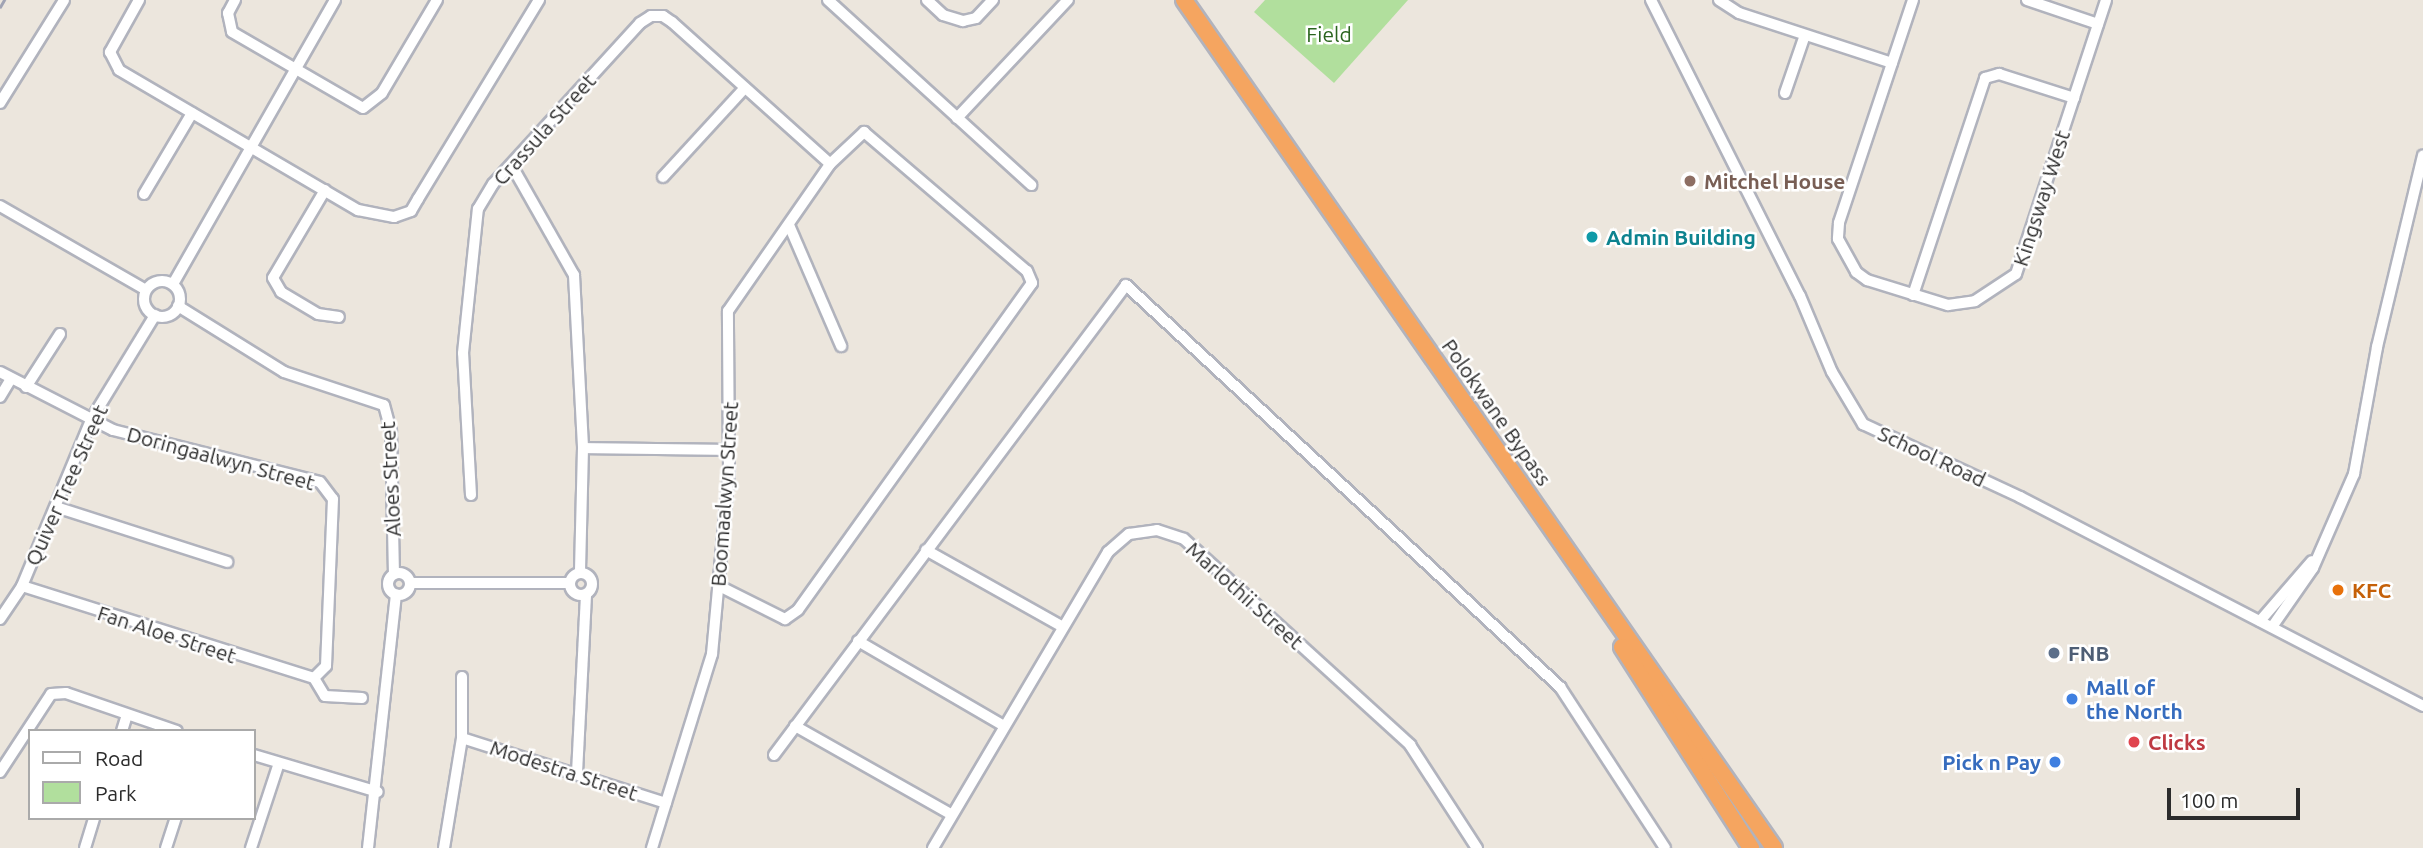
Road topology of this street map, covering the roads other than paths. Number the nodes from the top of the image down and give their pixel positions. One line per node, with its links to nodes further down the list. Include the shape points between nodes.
1 (64, 0): 24 (street)
2 (139, 0): 25 (street, via 112,46 111,60 119,70)
3 (235, 0): 20 (street, via 228,13 232,32)
4 (335, 0): 20 (street)
5 (438, 0): 20 (street, via 382,93 369,106 358,108)
6 (538, 0): 33 (street, via 411,211 394,217 373,214)
7 (828, 0): 26 (street)
8 (927, 0): 9 (street, via 943,15 963,21 976,18)
9 (993, 0)
10 (1068, 0): 26 (street)
11 (1184, 0): 66 (highway, Polokwane Bypass)
12 (1651, 0): 67 (street, School Road, via 1800,296 1832,372 1864,424 2020,497)
13 (1719, 0): 18 (street, via 1739,13)
14 (1913, 0): 19 (street, Kingsway West)
15 (2027, 0): 17 (street)
16 (2106, 0): 17 (street, Kingsway West)
17 (2098, 24): 23 (street, Kingsway West)
18 (1805, 35): 19 (street); 22 (street)
19 (1892, 63): 39 (street, Kingsway West, via 1838,239 1860,276)
20 (295, 70): 27 (street)
21 (743, 90): 29 (street, Crassula Street); 30 (street, Crassula Street, via 672,22 651,16); 31 (street)
22 (1786, 93)
23 (2074, 98): 39 (street, Kingsway West, via 2016,274 1990,293 1962,304); 39 (street, via 1999,74 1985,78)
24 (0, 103)
25 (192, 113): 27 (street); 34 (street)
26 (957, 118): 32 (street)
27 (250, 146): 33 (street); 37 (street)
28 (2423, 155): 55 (street, via 2377,347 2354,474 2342,508)
29 (830, 164): 36 (street, Boomaalwyn Street); 62 (street, Boomaalwyn Street, via 855,136 873,135 1027,271 1032,284 798,610 785,619)
30 (512, 166): 50 (street, via 572,265); 52 (street, Crassula Street, via 482,199 474,225 463,353)
31 (663, 177)
32 (1031, 185)
33 (325, 190): 42 (street, via 273,278 281,292 318,314)
34 (144, 194)
35 (0, 206): 38 (street)
36 (789, 225): 44 (street); 51 (street, Boomaalwyn Street, via 728,311)
37 (173, 284): 38 (street, via 153,282); 40 (street, via 178,290)
38 (146, 290): 41 (street, via 144,300)
39 (1913, 295)
40 (178, 306): 41 (street, via 173,313); 58 (street, Aloes Street, via 285,372 384,405 391,432)
41 (155, 316): 49 (street, Quiver Tree Street)
42 (339, 317)
43 (60, 334): 47 (street)
44 (841, 346)
45 (0, 372): 46 (street, Doringaalwyn Street)
46 (11, 379): 47 (street, Doringaalwyn Street); 48 (street)
47 (26, 387): 49 (street, Doringaalwyn Street)
48 (0, 397)
49 (91, 420): 53 (street, Quiver Tree Street); 71 (street, Doringaalwyn Street, via 113,430 327,486 333,499 326,666)
50 (583, 448): 51 (street); 57 (street)
51 (729, 450): 62 (street, Boomaalwyn Street)
52 (471, 495)
53 (57, 507): 56 (street); 61 (street, Quiver Tree Street)
54 (926, 550): 69 (street); 70 (street); 102 (street, via 1126,285 1560,687)
55 (2312, 561): 67 (street); 68 (street, via 2304,584)
56 (226, 562)
57 (580, 573): 60 (street); 63 (street, via 592,579)
58 (394, 574): 59 (street, via 405,574); 64 (street, via 388,583)
59 (410, 583): 60 (street); 64 (street, via 406,592)
60 (570, 583): 63 (street, via 575,593)
61 (22, 586): 65 (street, Quiver Tree Street); 71 (street, Fan Aloe Street)
62 (719, 586): 90 (street, Boomaalwyn Street, via 712,654)
63 (586, 594): 88 (street)
64 (396, 595): 89 (street)
65 (0, 620)
66 (1615, 620): 76 (highway, Polokwane Bypass); 103 (highway, via 1622,646)
67 (2260, 621): 68 (street, School Road)
68 (2272, 626): 74 (street, School Road)
69 (1063, 627): 78 (street, Marlothii Street); 101 (street, Marlothii Street, via 1118,540 1157,530 1175,533 1410,745)
70 (858, 641): 77 (street); 78 (street)
71 (316, 677): 73 (street, Fan Aloe Street, via 324,696)
72 (462, 677): 83 (street)
73 (362, 698)
74 (2423, 706)
75 (127, 715): 79 (street, via 66,693 51,694); 81 (street); 82 (street)
76 (1689, 723): 104 (highway, Polokwane Bypass); 105 (highway)
77 (795, 726): 84 (street); 91 (street)
78 (1004, 726): 91 (street, Marlothii Street)
79 (28, 729)
80 (28, 729): 87 (street)
81 (123, 729)
82 (171, 729)
83 (462, 738): 88 (street, Modestra Street); 98 (street)
84 (774, 755)
85 (256, 756): 86 (street)
86 (279, 763): 89 (street); 96 (street)
87 (0, 772)
88 (577, 773): 90 (street, Modestra Street)
89 (378, 792): 97 (street)
90 (666, 803): 99 (street, Boomaalwyn Street)
91 (952, 815): 100 (street, Marlothii Street)
92 (94, 820): 94 (street)
93 (175, 820): 95 (street)
94 (88, 847)
95 (166, 848)
96 (251, 848)
97 (369, 848)
98 (444, 848)
99 (652, 848)
100 (933, 848)
101 (1477, 848)
102 (1665, 848)
103 (1751, 848)
104 (1774, 848)
105 (1783, 848)

